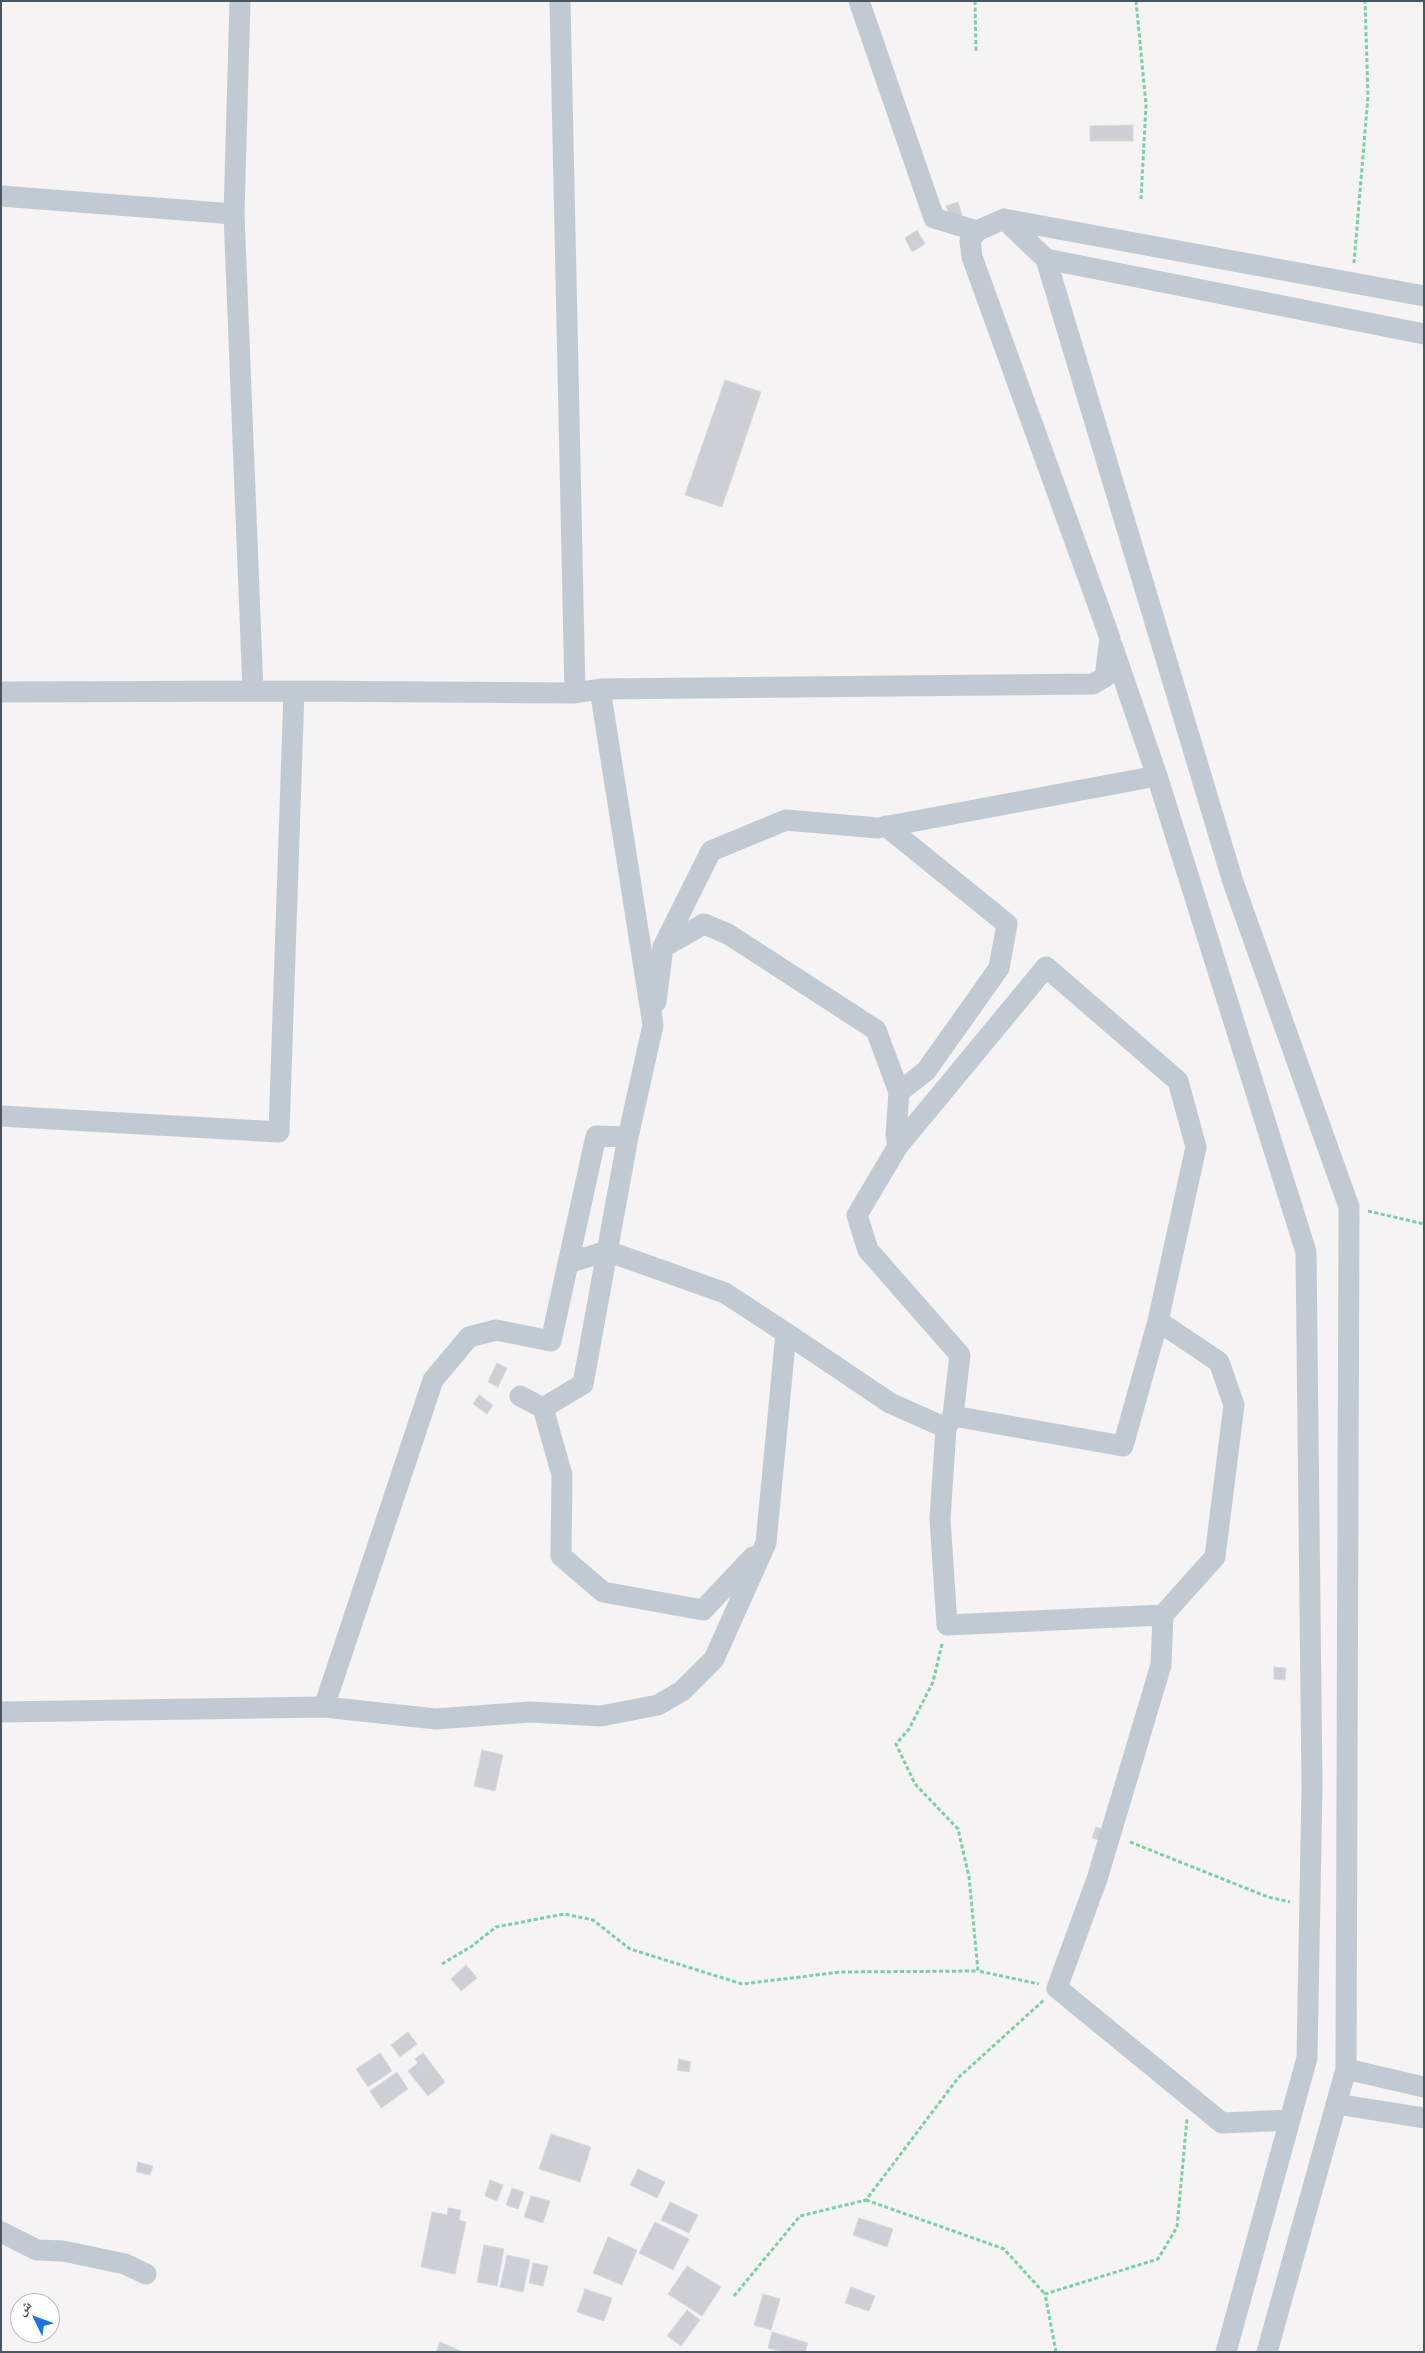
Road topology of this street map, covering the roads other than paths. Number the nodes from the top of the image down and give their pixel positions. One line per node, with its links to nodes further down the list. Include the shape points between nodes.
1 (240, 1): 5 (street)
2 (560, 1): 16 (street)
3 (859, 1): 7 (street, via 934,218)
4 (1, 196): 5 (street)
5 (234, 214): 13 (street)
6 (1004, 219): 7 (street); 8 (street); 9 (street)
7 (977, 231): 11 (street, via 970,241 972,257)
8 (1046, 259): 10 (street); 36 (street, via 1233,882 1349,1206)
9 (1424, 296)
10 (1424, 334)
11 (1110, 638): 12 (street, via 1105,678 1093,684); 17 (street)
12 (600, 690): 16 (street); 20 (street)
13 (253, 691): 14 (street); 15 (street)
14 (294, 691): 16 (street); 22 (street, via 279,1132)
15 (1, 692)
16 (575, 693)
17 (1157, 776): 18 (street); 40 (street, via 1306,1252 1312,1786 1310,1906 1307,2058)
18 (886, 826): 19 (street, via 786,820 711,851); 21 (street, via 1008,924 999,968 926,1071)
19 (663, 947): 20 (street); 21 (street, via 704,924 728,934 876,1030)
20 (652, 1025): 23 (street)
21 (900, 1092): 24 (street)
22 (1, 1116)
23 (628, 1137): 25 (street); 26 (street, via 596,1136)
24 (898, 1146): 27 (street, via 1046,967 1178,1081 1196,1147); 31 (street, via 857,1215 868,1250 960,1356)
25 (607, 1251): 26 (street); 28 (street, via 725,1293); 30 (street, via 583,1384)
26 (568, 1263): 34 (street, via 551,1342 496,1330 469,1337 433,1380)
27 (1158, 1320): 31 (street, via 1123,1446); 33 (street, via 1219,1362 1234,1405 1215,1557)
28 (786, 1333): 31 (street, via 890,1403); 32 (street)
29 (520, 1396): 30 (street)
30 (544, 1408): 32 (street, via 562,1475 562,1556 603,1592 703,1610)
31 (949, 1422): 33 (street, via 940,1519 947,1624)
32 (766, 1543): 34 (street, via 714,1659 682,1691 658,1705 601,1716 530,1712 436,1719)
33 (1163, 1615): 40 (street, via 1161,1665 1097,1879 1057,1988 1222,2123)
34 (324, 1706): 35 (street)
35 (1, 1712)
36 (1346, 2069): 37 (street); 38 (street)
37 (1424, 2087)
38 (1336, 2104): 39 (street); 44 (street)
39 (1424, 2118)
40 (1290, 2120): 43 (street)
41 (1, 2232): 42 (street, via 37,2250 63,2250 126,2264)
42 (146, 2274)
43 (1226, 2352)
44 (1267, 2352)

